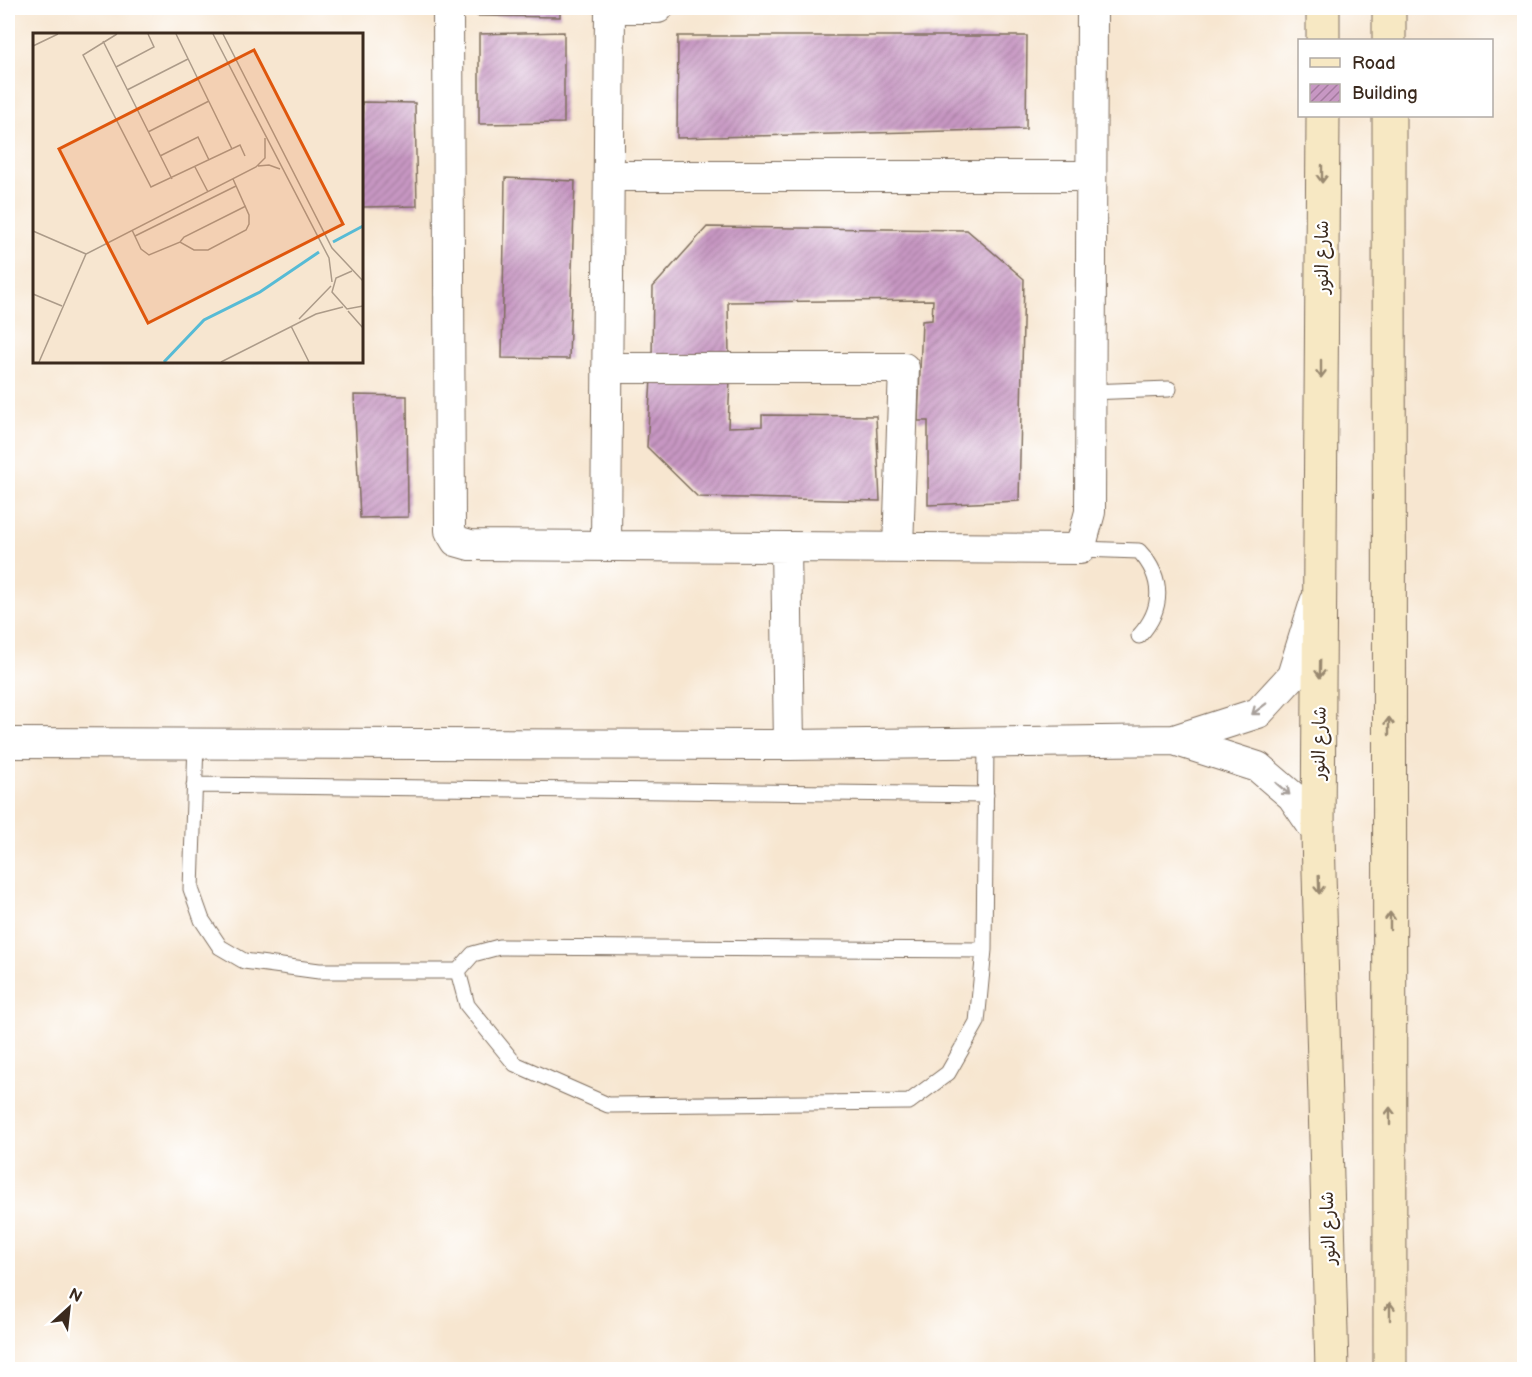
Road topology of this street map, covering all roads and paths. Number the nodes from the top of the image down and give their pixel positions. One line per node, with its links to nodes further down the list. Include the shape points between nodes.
1 (448, 8): 16 (street, via 450,531 456,541 470,545)
2 (610, 8): 3 (street); 11 (street)
3 (658, 8)
4 (1092, 8): 12 (street)
5 (1323, 8): 7 (street)
6 (1389, 8): 8 (street)
7 (1323, 39)
8 (1389, 39)
9 (1323, 117): 20 (street, شارع النور, one-way to 20)
10 (1389, 117): 33 (street, one-way to 10)
11 (609, 176): 12 (street); 13 (street)
12 (1091, 176): 15 (street)
13 (607, 368): 16 (street); 18 (street, via 904,368)
14 (1169, 389): 15 (lane)
15 (1089, 392): 19 (street, via 1090,512)
16 (606, 546): 17 (street)
17 (786, 547): 18 (street); 26 (street)
18 (898, 548): 19 (street)
19 (1080, 549): 21 (lane, via 1139,551 1148,561 1155,573 1159,599 1155,613)
20 (1320, 585): 22 (street, one-way to 22, via 1292,676 1258,713); 29 (street, شارع النور, one-way to 29)
21 (1139, 636)
22 (1174, 740): 25 (street); 29 (street, one-way to 29, via 1258,767 1292,796)
23 (8, 743): 24 (street)
24 (196, 743): 26 (street); 27 (lane)
25 (986, 743): 26 (street); 28 (lane)
26 (789, 745)
27 (194, 785): 28 (lane); 31 (lane, via 191,889 202,920 220,947 244,961 320,971)
28 (986, 795): 30 (lane)
29 (1318, 834): 32 (street, شارع النور, one-way to 32)
30 (984, 950): 31 (lane, via 499,947 473,954); 31 (lane, via 977,1022 948,1073 909,1102 608,1105 515,1064 467,1005)
31 (458, 971)
32 (1332, 1370)
33 (1390, 1370)

